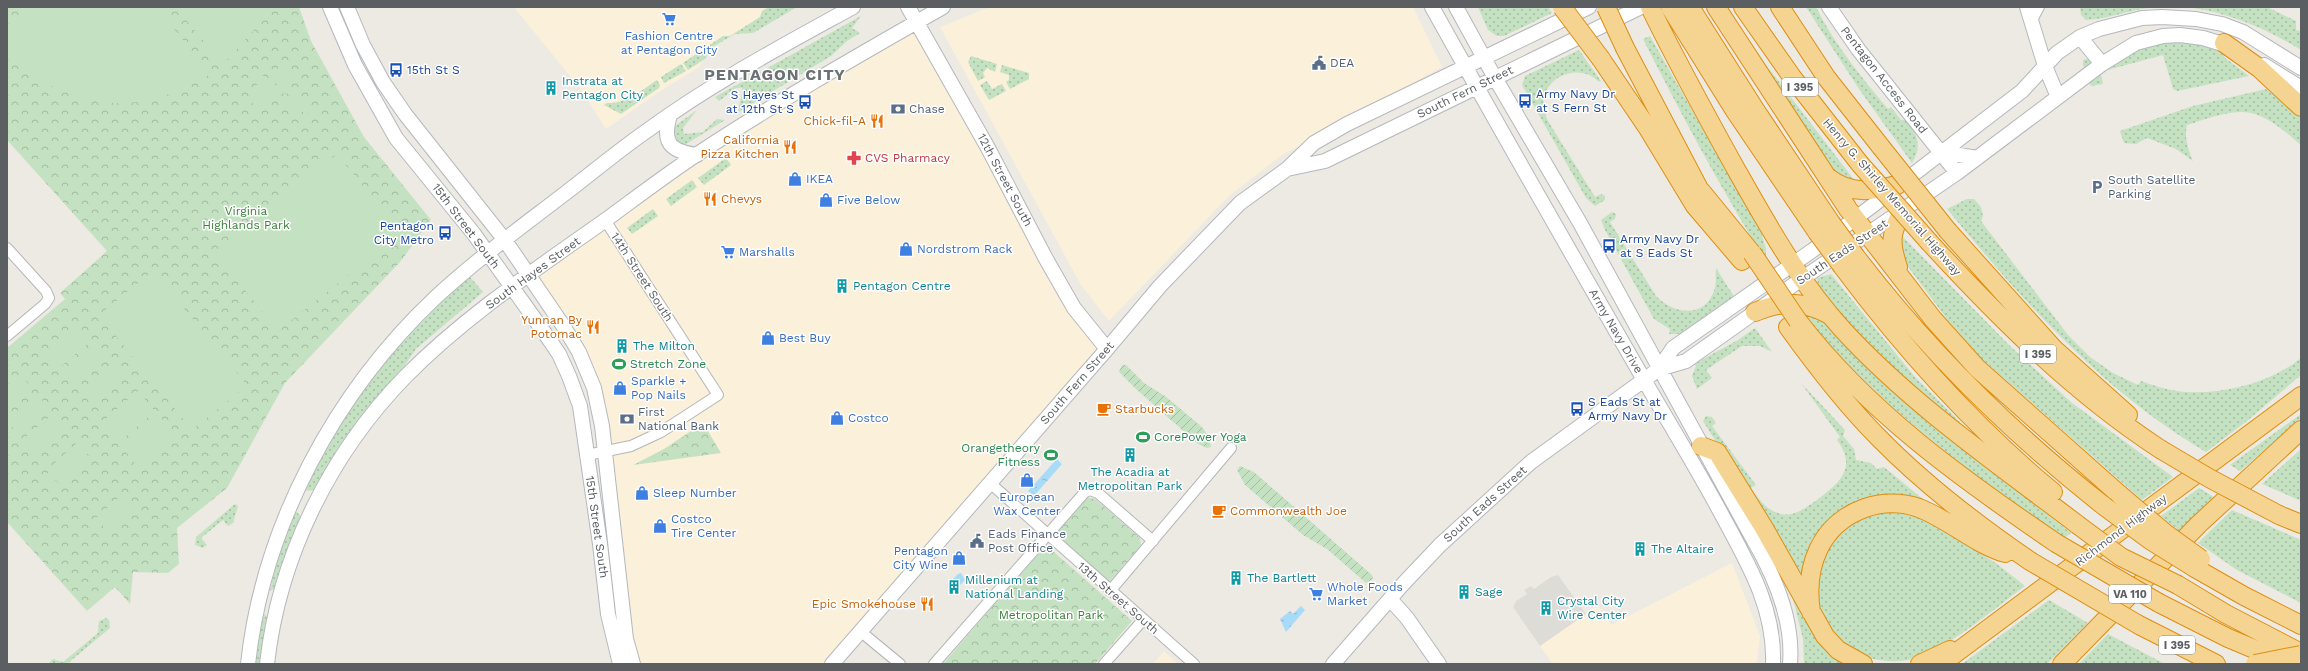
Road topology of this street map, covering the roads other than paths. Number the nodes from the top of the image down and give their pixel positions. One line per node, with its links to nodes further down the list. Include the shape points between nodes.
1 (330, 7): 51 (street, 15th Street South, via 355,65 396,138)
2 (347, 7): 49 (street, 15th Street South, via 363,45 383,82 405,114)
3 (853, 7): 36 (street)
4 (908, 7): 21 (street, 12th Street South)
5 (943, 7): 21 (street, South Hayes Street)
6 (1432, 7): 29 (street, Army Navy Drive)
7 (1456, 7): 26 (street, Army Navy Drive)
8 (1562, 7): 52 (highway, bridge, via 1649,130 1695,206)
9 (1589, 7): 26 (street, South Fern Street)
10 (1606, 7): 52 (highway, I 395, bridge, via 1700,191)
11 (1641, 7): 31 (street, South Fern Street)
12 (1650, 7): 54 (highway, via 1716,133)
13 (1716, 7): 42 (highway)
14 (1743, 7): 70 (highway, Henry G. Shirley Memorial Highway / I 395, bridge, via 1792,77 1860,164 1930,243 2000,317 2065,378)
15 (1780, 7): 37 (highway, via 1826,77)
16 (1792, 7): 37 (highway)
17 (1829, 7): 38 (street, Pentagon Access Road, via 1858,49)
18 (2027, 7): 22 (street)
19 (2039, 7): 22 (street)
20 (1683, 13): 53 (highway, bridge, via 1743,123)
21 (917, 22): 39 (street, South Hayes Street, via 814,81); 62 (street, 12th Street South, via 1074,308)
22 (2031, 22): 28 (street)
23 (2080, 37): 27 (street); 28 (street, South Eads Street, via 2057,53); 30 (street, South Eads Street, via 2121,22 2162,16 2196,19 2222,24 2263,43)
24 (2224, 43): 25 (highway); 27 (street, South Eads Street, via 2180,35 2150,38 2136,42)
25 (2246, 55): 33 (street); 35 (highway)
26 (1484, 58): 29 (street, South Fern Street); 31 (street, Army Navy Drive)
27 (2102, 64): 34 (street, South Eads Street)
28 (2045, 66): 34 (street); 38 (street, South Eads Street, via 2022,91)
29 (1466, 67): 32 (street, Army Navy Drive); 41 (street, South Fern Street, via 1347,124 1314,143)
30 (2301, 68)
31 (1494, 78): 32 (street, South Fern Street); 63 (street, Army Navy Drive, via 1580,223)
32 (1476, 86): 41 (street, South Fern Street, via 1325,161); 64 (street, Army Navy Drive)
33 (2301, 88)
34 (2058, 97): 40 (street, South Eads Street)
35 (2301, 107)
36 (670, 115): 39 (street, via 666,134 670,144 683,153); 49 (street)
37 (1876, 141): 70 (highway, bridge, via 1948,231 2054,349 2114,402)
38 (1941, 152): 40 (street); 43 (street, Pentagon Access Road); 44 (street, South Eads Street)
39 (697, 155): 47 (street, South Hayes Street)
40 (1977, 158): 43 (street, South Eads Street)
41 (1287, 169): 62 (street, South Fern Street, via 1240,203 1160,286)
42 (1822, 171): 44 (highway, via 1836,184 1850,189 1877,190); 46 (highway)
43 (1957, 173): 45 (street, South Eads Street)
44 (1897, 185): 46 (street, South Eads Street)
45 (1903, 210): 48 (street, South Eads Street); 56 (highway, via 1891,241)
46 (1856, 218): 48 (highway); 54 (street, South Eads Street)
47 (605, 220): 55 (street, South Hayes Street); 72 (street, 14th Street South, via 718,395 661,432 631,446)
48 (1868, 233): 54 (street, South Eads Street); 56 (highway)
49 (504, 239): 51 (street); 55 (street, 15th Street South)
50 (7, 248): 61 (street, via 46,291 49,298)
51 (487, 253): 57 (street, 15th Street South); 91 (street, via 401,332 362,381 330,429 295,495 272,552 259,596)
52 (1747, 257): 60 (highway, I 395)
53 (1849, 261): 75 (highway, via 1903,344 1947,392); 80 (highway, bridge, via 1975,394 2029,445 2150,540)
54 (1798, 271): 58 (street, South Eads Street); 59 (highway); 63 (street, South Eads Street, via 1673,348)
55 (527, 275): 57 (street, South Hayes Street); 72 (street, 15th Street South, via 579,352 594,388)
56 (1903, 279): 80 (highway, bridge, via 1977,368)
57 (511, 288): 73 (street, 15th Street South, via 559,354 580,406); 92 (street, South Hayes Street, via 430,354 405,378 339,461 297,544 278,600)
58 (1754, 312): 59 (highway, via 1775,304 1788,303 1807,305); 63 (street, South Eads Street, via 1686,361)
59 (1830, 315): 75 (highway, via 1856,344 1904,389)
60 (1793, 324): 79 (highway, I 395, via 1852,409 1901,460 1973,521); 110 (highway, bridge, via 1888,416 1959,474 2056,543 2159,603 2228,638)
61 (7, 336)
62 (1107, 349): 74 (street, South Fern Street)
63 (1659, 369): 64 (street, South Eads Street); 71 (street, Army Navy Drive)
64 (1644, 380): 71 (street, Army Navy Drive); 82 (street, South Eads Street, via 1514,475 1458,527)
65 (2301, 388): 68 (highway)
66 (2301, 396): 68 (highway, Richmond Highway)
67 (2301, 430): 107 (highway, VA 110, via 2199,524)
68 (2252, 432): 89 (highway, Richmond Highway)
69 (1231, 448): 78 (street)
70 (2160, 449): 76 (highway, Henry G. Shirley Memorial Highway / I 395, bridge, via 2215,481)
71 (1695, 450): 83 (highway, via 1717,452 1764,528); 86 (street, Army Navy Drive, via 1774,578); 87 (street, Army Navy Drive, via 1760,588)
72 (605, 451): 73 (street); 94 (street, 15th Street South, via 626,639)
73 (588, 455): 93 (street, 15th Street South, via 608,614)
74 (990, 483): 77 (street, 13th Street South); 88 (street, South Fern Street)
75 (2082, 522): 90 (highway, bridge, via 2121,557 2178,585)
76 (2301, 524)
77 (1046, 535): 78 (street, via 1081,495 1090,490 1098,493); 81 (street, 13th Street South); 97 (street)
78 (1153, 541): 81 (street)
79 (2030, 561): 83 (highway, via 1991,549 1963,530 1918,508 1878,504 1858,510 1841,520 1822,541 1811,570); 108 (highway, I 395, bridge, via 2139,625)
80 (2198, 564): 85 (highway, via 2255,591)
81 (1110, 591): 84 (street, 13th Street South)
82 (1390, 599): 100 (street, South Eads Street); 101 (street, via 1407,618)
83 (1811, 612): 104 (highway, via 1831,643 1848,657)
84 (1143, 620): 98 (street); 99 (street, 13th Street South)
85 (2301, 624)
86 (1788, 629): 87 (street); 103 (street, Army Navy Drive)
87 (1772, 631): 102 (street, Army Navy Drive)
88 (860, 632): 95 (street, South Fern Street); 96 (street)
89 (1978, 636): 105 (highway); 106 (highway, Richmond Highway)
90 (2301, 654): 109 (highway, bridge)
91 (248, 664)
92 (266, 664)
93 (620, 664)
94 (633, 664)
95 (832, 664)
96 (900, 664)
97 (934, 664)
98 (1104, 664)
99 (1194, 664)
100 (1333, 664)
101 (1439, 664)
102 (1773, 664)
103 (1790, 664)
104 (1863, 664)
105 (1920, 664)
106 (1941, 664)
107 (2062, 664)
108 (2216, 664)
109 (2255, 664)
110 (2289, 664)

